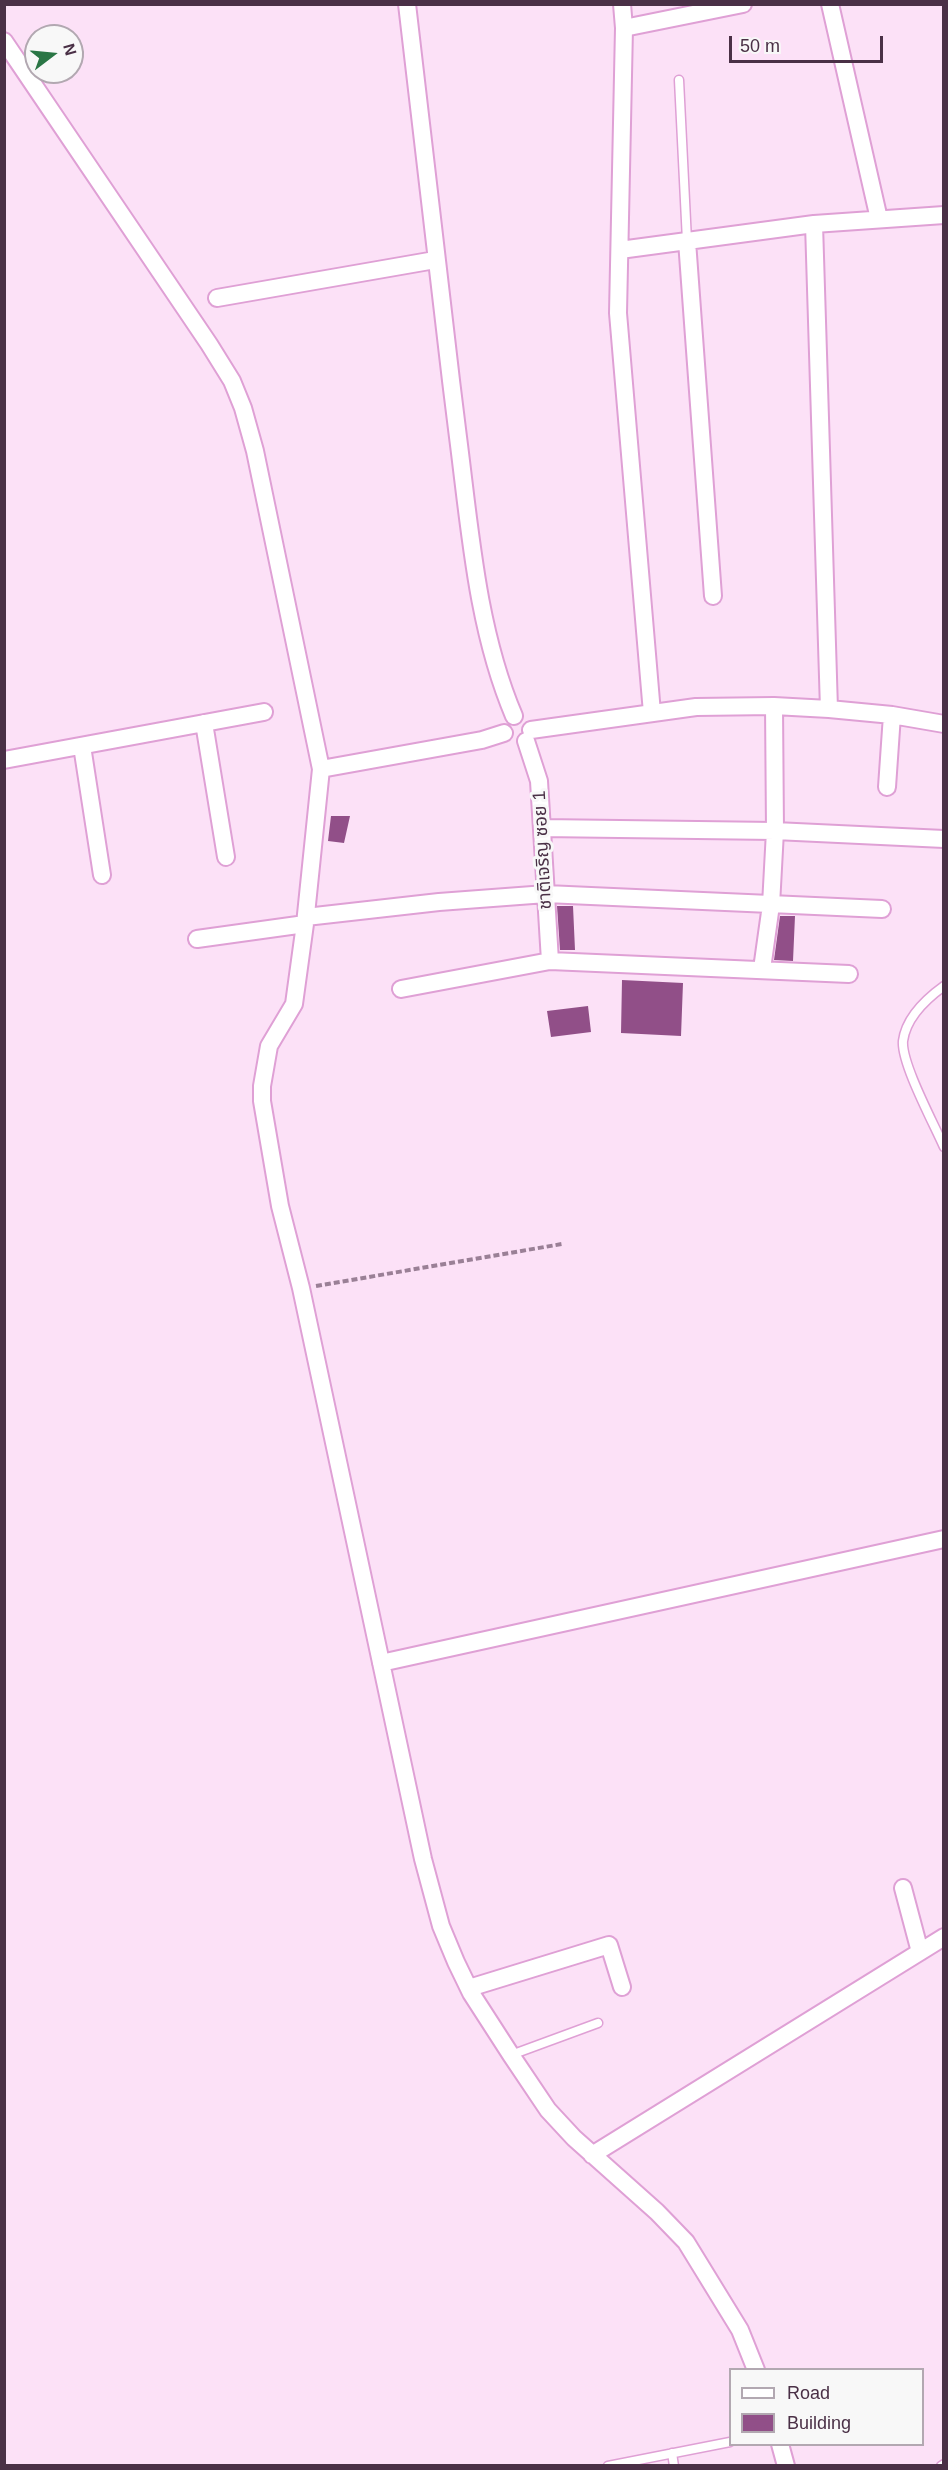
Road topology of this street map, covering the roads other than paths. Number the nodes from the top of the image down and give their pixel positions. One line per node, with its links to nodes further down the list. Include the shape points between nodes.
1 (407, 4): 13 (street)
2 (622, 4): 5 (street)
3 (743, 4): 5 (street)
4 (830, 4): 9 (street)
5 (624, 28): 12 (street)
6 (4, 41): 28 (street, via 232,381 255,451)
7 (679, 80): 11 (lane)
8 (944, 215): 9 (street)
9 (879, 219): 10 (street)
10 (814, 224): 11 (street); 17 (street)
11 (687, 241): 12 (street); 15 (street)
12 (620, 250): 19 (street, via 618,313)
13 (435, 260): 14 (street); 21 (street, via 475,564 500,684)
14 (217, 298)
15 (713, 596)
16 (774, 706): 17 (street); 19 (street, via 687,707); 31 (street)
17 (829, 709): 20 (street)
18 (264, 712): 22 (street)
19 (652, 713): 25 (street)
20 (892, 715): 23 (street); 29 (street)
21 (514, 716): 24 (street, via 504,726); 25 (street, via 524,717 531,725)
22 (204, 723): 26 (street); 33 (street)
23 (944, 724)
24 (504, 733): 25 (street, via 511,742 519,744); 28 (street)
25 (529, 736): 30 (street, ชาติเจริญ ซอย 1, via 539,781)
26 (82, 746): 27 (street); 34 (street)
27 (4, 760)
28 (321, 769): 38 (street)
29 (887, 788)
30 (542, 828): 31 (street); 35 (street, ชาติเจริญ ซอย 1)
31 (775, 831): 32 (street); 36 (street)
32 (944, 839)
33 (226, 857)
34 (102, 875)
35 (546, 894): 36 (street); 38 (street, via 439,902); 40 (street, ชาติเจริญ ซอย 1)
36 (771, 905): 37 (street); 41 (street)
37 (882, 909)
38 (306, 921): 39 (street); 47 (street, via 294,1004 269,1046 262,1101 280,1206)
39 (197, 939)
40 (550, 961): 41 (street); 44 (street)
41 (762, 969): 42 (street)
42 (849, 974)
43 (944, 986): 45 (lane, via 926,999 909,1023 903,1042 908,1065)
44 (401, 989)
45 (944, 1147)
46 (944, 1539): 47 (street)
47 (381, 1663): 52 (street, via 441,1926)
48 (903, 1888): 50 (street)
49 (944, 1937): 50 (street)
50 (920, 1952): 55 (street)
51 (622, 1987): 52 (street, via 609,1945)
52 (469, 1988): 54 (street)
53 (598, 2023): 54 (lane)
54 (511, 2055): 55 (street, via 548,2110)
55 (592, 2155): 56 (street, via 657,2211 686,2242 740,2330)
56 (755, 2368)
57 (729, 2442): 59 (lane)
58 (780, 2446): 62 (street)
59 (672, 2453): 60 (lane); 61 (lane)
60 (608, 2466)
61 (674, 2466)
62 (786, 2466)

